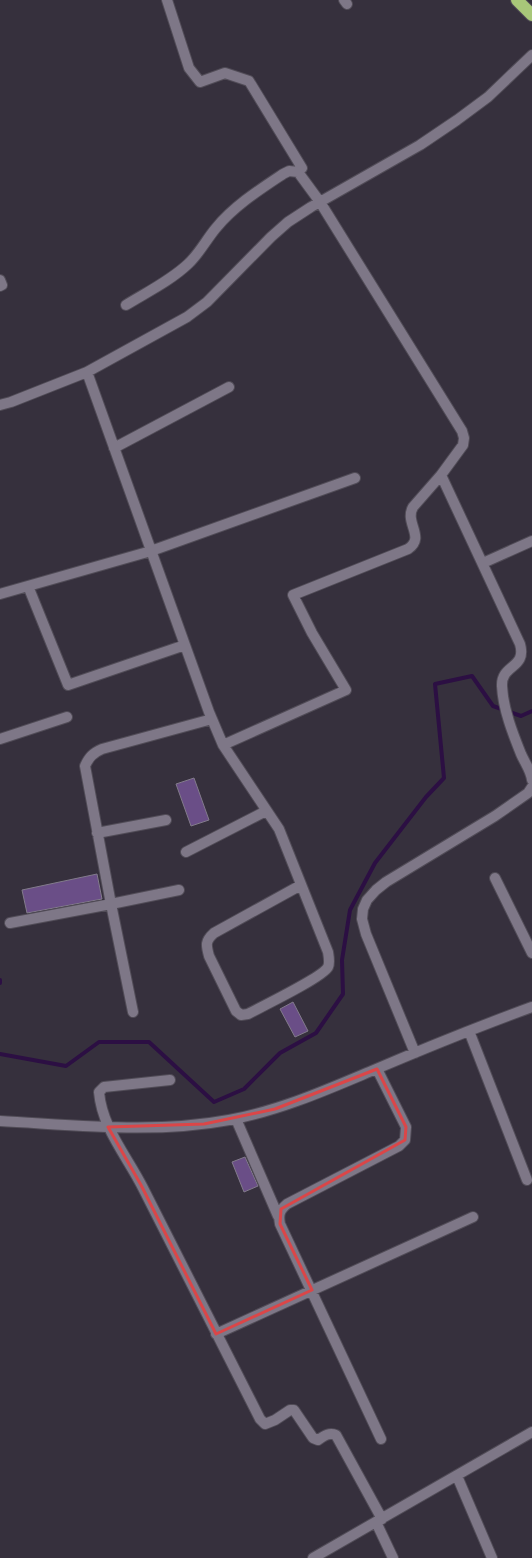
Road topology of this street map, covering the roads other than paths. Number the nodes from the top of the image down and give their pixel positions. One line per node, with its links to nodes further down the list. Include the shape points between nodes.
1 (167, 0): 5 (street, via 189,68 200,82 225,73 249,81)
2 (517, 0): 3 (highway)
3 (532, 15)
4 (532, 55): 6 (street, via 488,98 457,120 420,145)
5 (302, 168)
6 (320, 202): 9 (street, via 298,172 289,171 283,174 232,212 216,228 189,264); 10 (street, via 288,222 207,302 187,317); 14 (street, via 462,431 463,444)
7 (0, 280): 8 (street)
8 (0, 286)
9 (126, 305)
10 (87, 372): 12 (street); 13 (street)
11 (229, 387): 13 (street)
12 (0, 405)
13 (114, 448): 17 (street)
14 (441, 475): 18 (street); 25 (street, via 410,512 416,541 414,545 293,595 346,690)
15 (355, 478): 17 (street)
16 (532, 541): 18 (street)
17 (151, 551): 19 (street); 21 (street)
18 (483, 564): 26 (street, via 521,650 520,659 508,670 502,679 502,686 509,720)
19 (28, 586): 20 (street); 21 (street, via 68,685)
20 (0, 594)
21 (185, 645): 23 (street)
22 (67, 717): 24 (street)
23 (212, 720): 25 (street); 30 (street, via 93,753 85,766)
24 (0, 739)
25 (223, 745): 28 (street)
26 (532, 780)
27 (532, 787): 41 (street, via 528,794 495,816 386,882 367,900 363,908 362,919 366,934)
28 (266, 811): 31 (street); 33 (street, via 278,829)
29 (166, 820): 30 (street)
30 (97, 832): 35 (street)
31 (186, 852)
32 (495, 878): 37 (street)
33 (301, 885): 33 (street, via 328,952 328,967 318,976 248,1014 241,1015 236,1011 209,956 207,941 214,933)
34 (179, 890): 35 (street)
35 (111, 904): 36 (street); 39 (street)
36 (10, 923)
37 (532, 953)
38 (532, 1007): 40 (street)
39 (133, 1012)
40 (469, 1031): 41 (street); 47 (street)
41 (416, 1053): 42 (street)
42 (377, 1069): 44 (street, via 308,1097); 48 (street, via 406,1127 405,1140 399,1146 287,1204)
43 (170, 1080): 46 (street, via 104,1087 99,1092 100,1103)
44 (236, 1119): 46 (street, via 172,1126); 48 (street)
45 (0, 1121): 46 (street)
46 (108, 1127): 51 (street, via 141,1185)
47 (527, 1180)
48 (278, 1216): 50 (street)
49 (473, 1217): 50 (street)
50 (312, 1290): 51 (street); 53 (street)
51 (216, 1334): 55 (street, via 260,1419 265,1424 294,1410 313,1438 318,1440 328,1434 336,1435)
52 (532, 1432): 54 (street)
53 (381, 1439)
54 (457, 1476): 55 (street); 58 (street)
55 (379, 1520): 56 (street); 57 (street)
56 (313, 1558)
57 (393, 1558)
58 (492, 1558)

